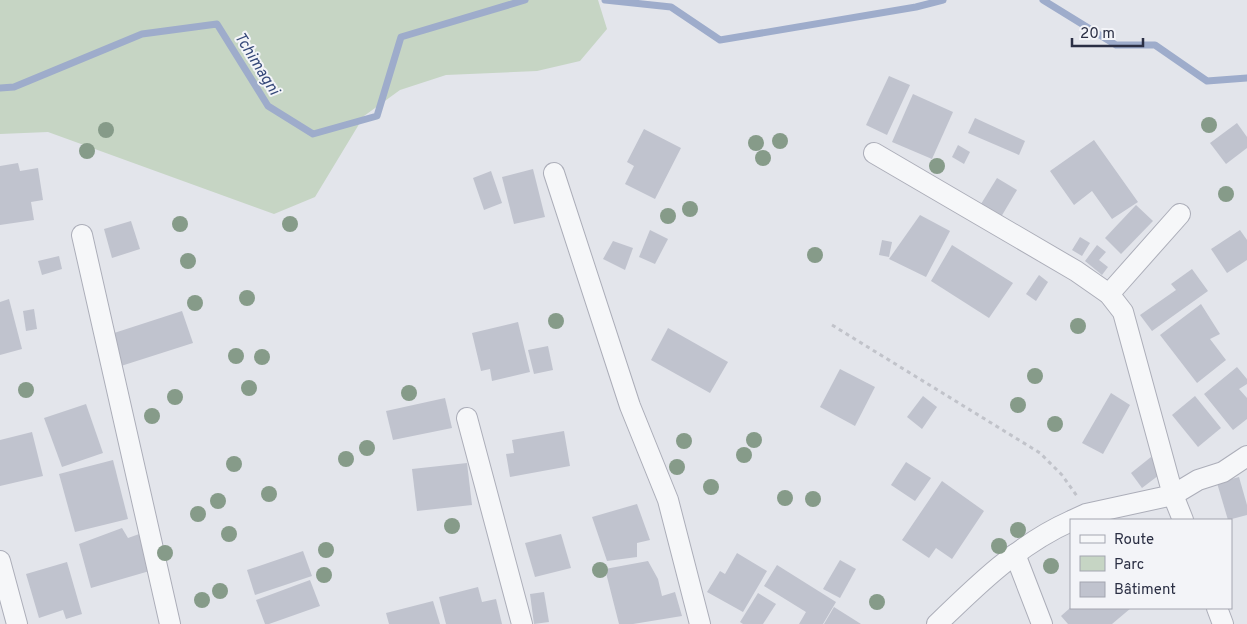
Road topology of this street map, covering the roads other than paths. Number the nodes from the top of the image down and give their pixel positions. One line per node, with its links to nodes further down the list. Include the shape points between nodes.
1 (874, 153): 5 (street, via 1076,271)
2 (554, 173): 18 (street, via 630,406 668,500)
3 (1180, 214): 5 (street)
4 (82, 235): 16 (street)
5 (1109, 294): 8 (street, via 1122,312 1130,334)
6 (467, 418): 17 (street)
7 (1247, 456): 8 (street, via 1223,472 1198,480)
8 (1173, 495): 9 (street); 10 (street)
9 (1076, 519)
10 (1183, 519)
11 (1070, 522): 12 (street)
12 (1015, 554): 19 (street); 20 (street)
13 (0, 561): 15 (street)
14 (1217, 609): 21 (street)
15 (17, 624)
16 (170, 624)
17 (522, 624)
18 (700, 624)
19 (937, 624)
20 (1042, 624)
21 (1223, 624)

